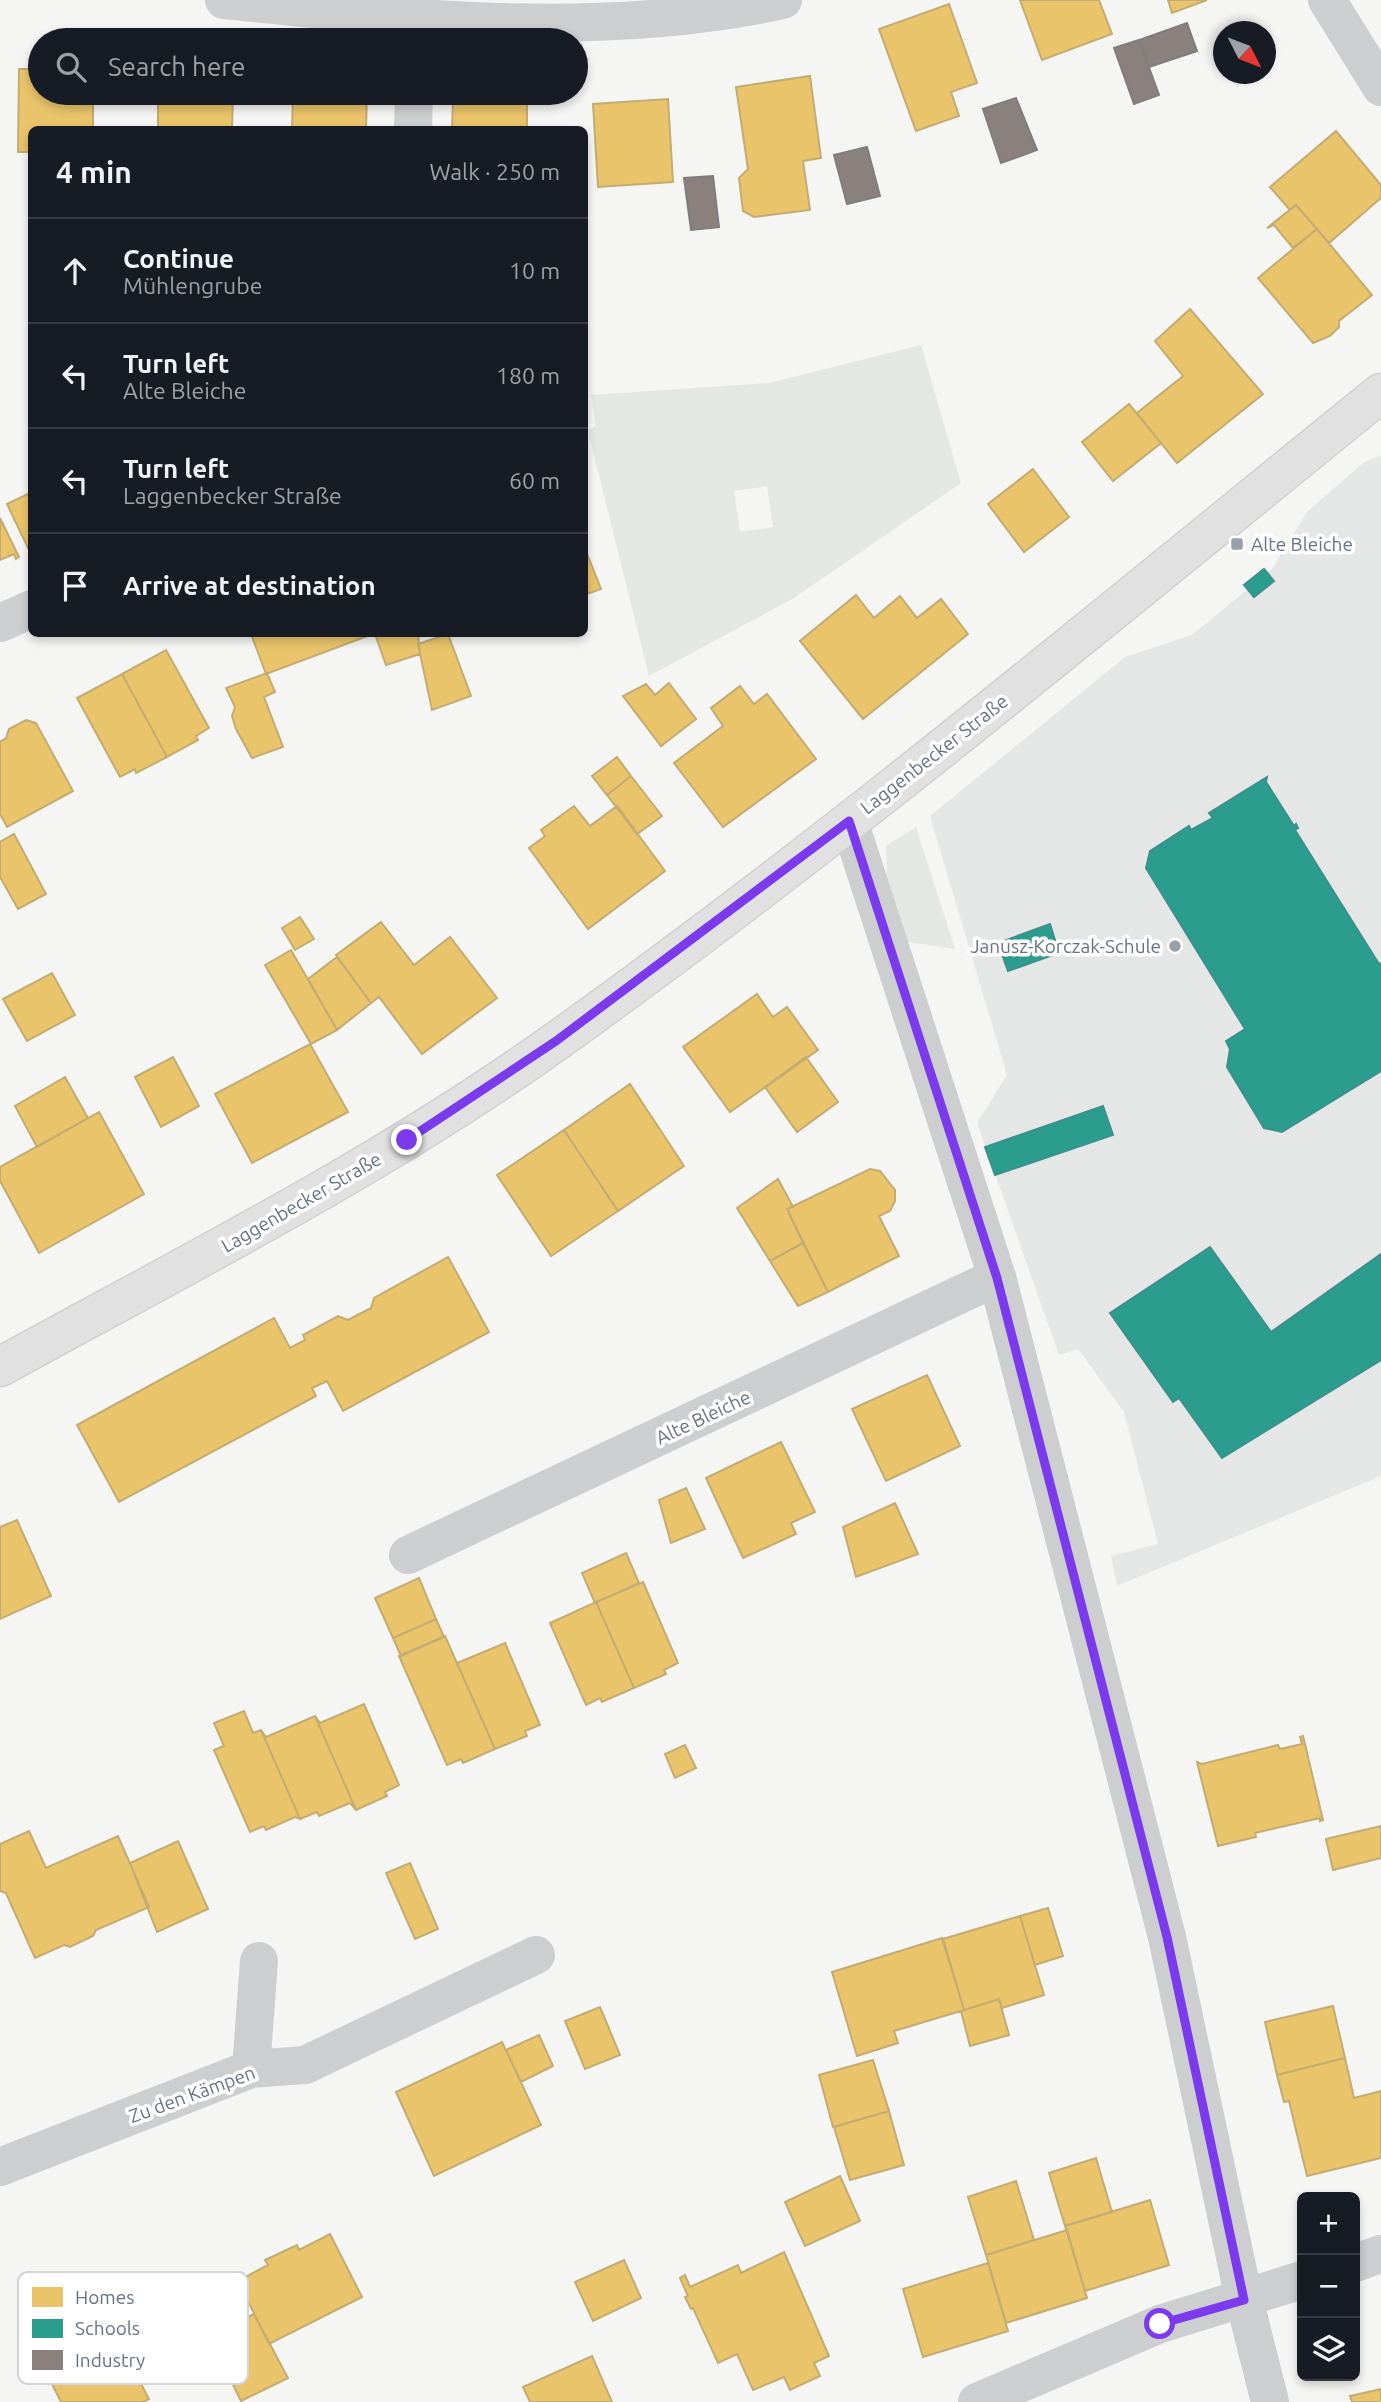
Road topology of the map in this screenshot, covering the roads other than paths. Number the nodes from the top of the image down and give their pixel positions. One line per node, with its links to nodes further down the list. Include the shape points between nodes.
1 (224, 0): 4 (street)
2 (783, 0): 5 (street, via 723,13)
3 (1327, 0): 6 (street)
4 (402, 28)
5 (453, 28)
6 (1381, 87)
7 (414, 105): 8 (street)
8 (413, 126)
9 (1381, 393): 12 (street, Laggenbecker Straße)
10 (28, 611): 11 (street)
11 (0, 623)
12 (849, 821): 13 (street); 14 (street, Laggenbecker Straße, via 556,1041 407,1140 271,1221)
13 (997, 1278): 15 (street, Alte Bleiche); 23 (street, via 1167,1937)
14 (0, 1367)
15 (408, 1555)
16 (536, 1955): 18 (street, Zu den Kämpen, via 305,2065)
17 (259, 1961): 18 (street)
18 (251, 2070): 19 (street, Zu den Kämpen)
19 (0, 2167)
20 (1381, 2254): 21 (street)
21 (1360, 2261)
22 (1297, 2282): 23 (street)
23 (1244, 2300): 24 (street, via 1160,2324); 25 (street)
24 (977, 2402)
25 (1270, 2402)

